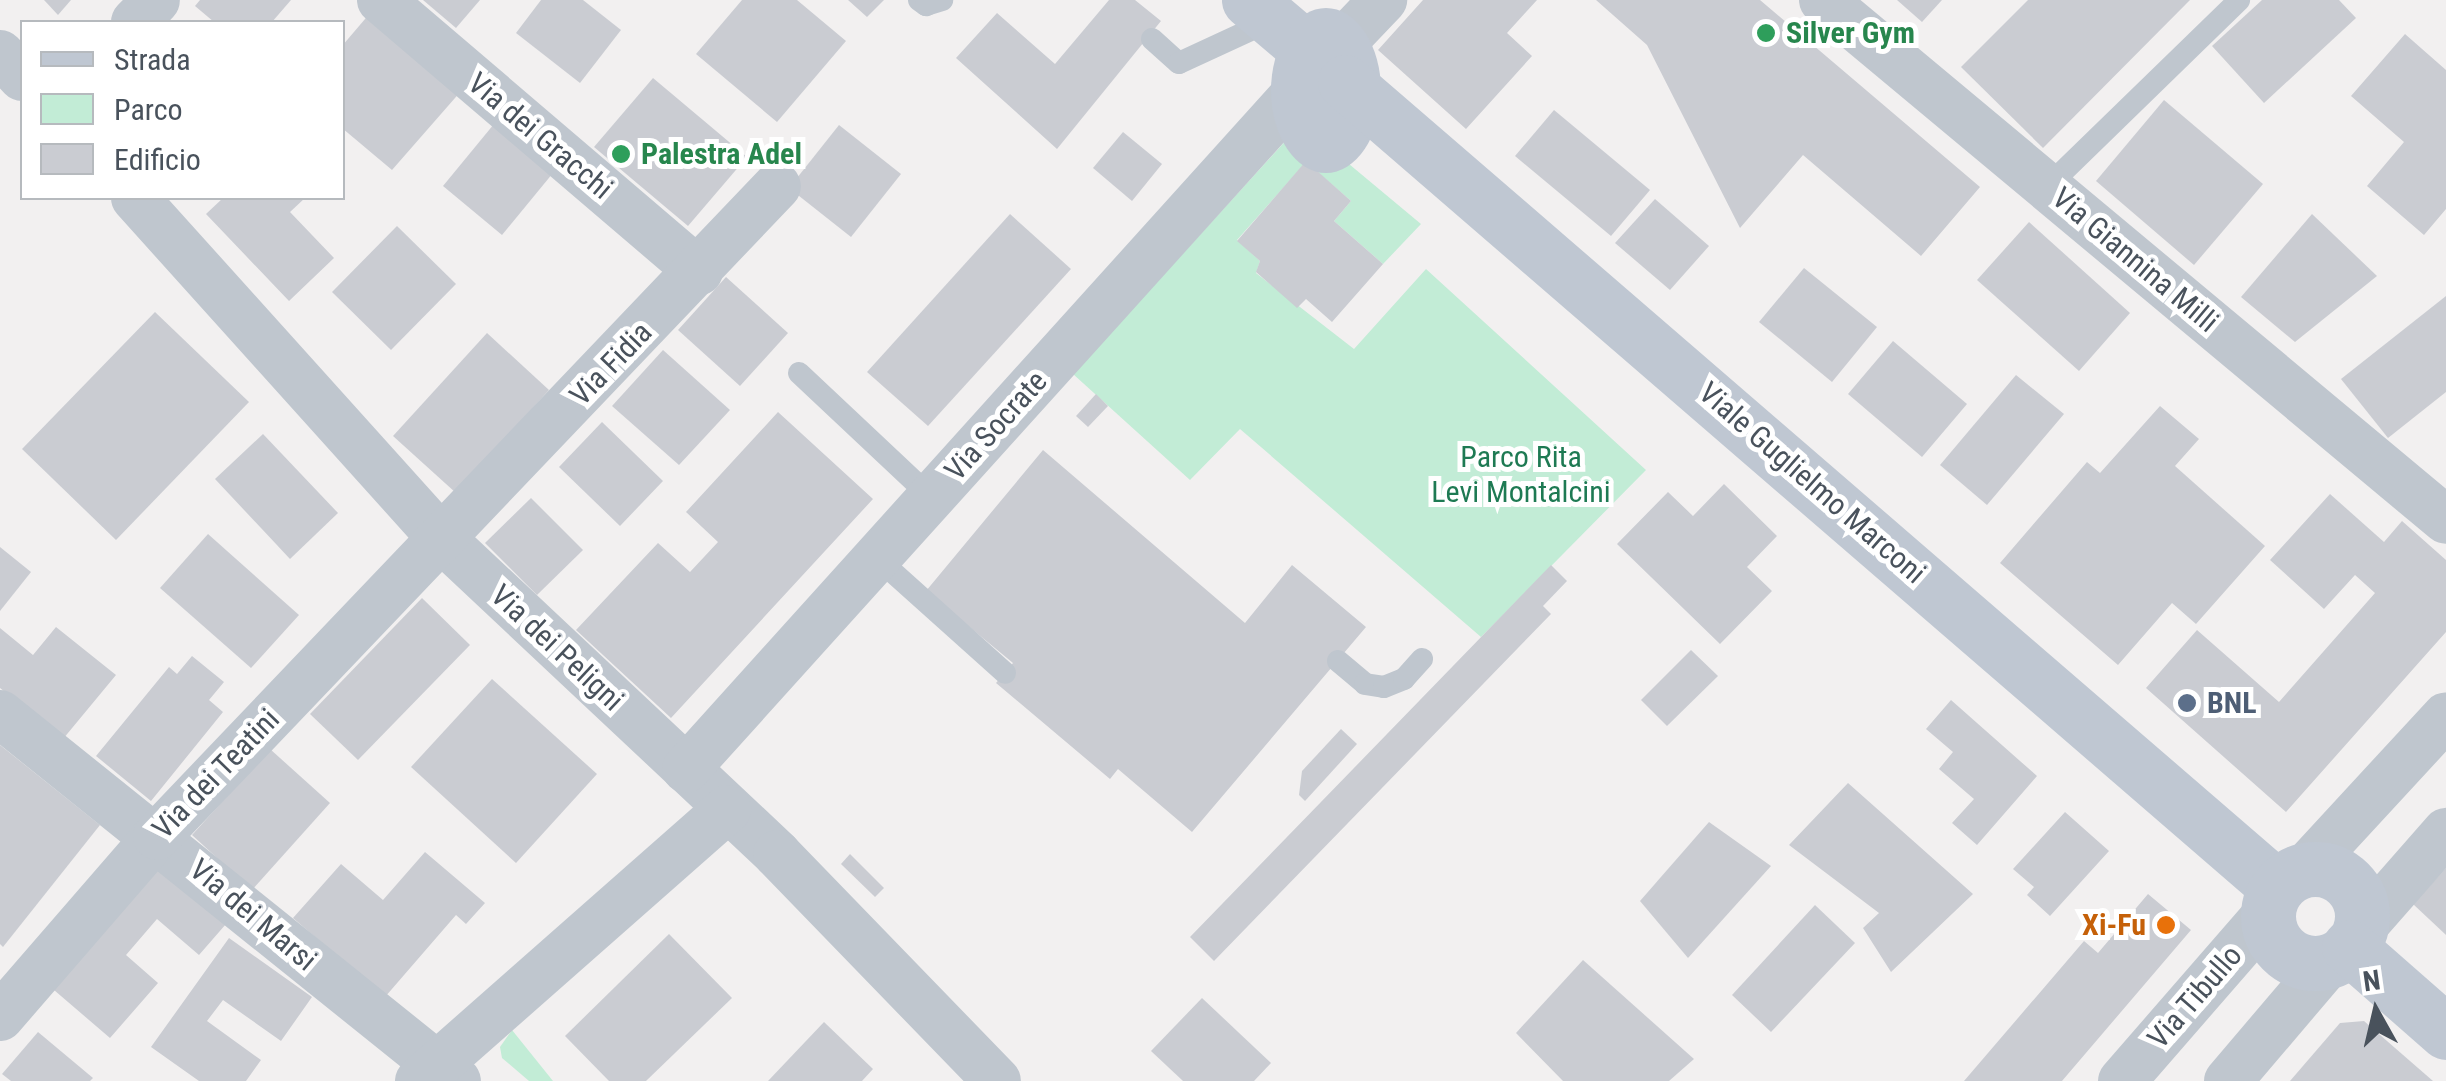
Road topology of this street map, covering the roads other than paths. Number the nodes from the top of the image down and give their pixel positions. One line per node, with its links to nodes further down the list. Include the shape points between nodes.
1 (156, 0): 8 (street)
2 (381, 0): 16 (street, Via dei Gracchi)
3 (920, 0): 4 (lane)
4 (942, 0)
5 (1383, 0): 10 (street, Via Socrate)
6 (1824, 0): 14 (street, Via Giannina Milli)
7 (2239, 0): 14 (lane)
8 (137, 20)
9 (1152, 39): 10 (lane, via 1178,63)
10 (1303, 45): 18 (street, Via Socrate); 31 (main road, Viale Guglielmo Marconi)
11 (0, 54): 12 (street)
12 (20, 74)
13 (777, 186): 16 (street, Via Fidia)
14 (2047, 187): 19 (street, Via Giannina Milli)
15 (136, 200): 20 (street, Via dei Peligni)
16 (700, 272): 20 (street, Via Fidia)
17 (798, 373): 18 (lane)
18 (932, 498): 21 (street, Via Socrate)
19 (2446, 520)
20 (442, 538): 27 (street, Via dei Peligni); 30 (street, Via dei Teatini)
21 (876, 558): 24 (lane); 27 (street, Via Socrate)
22 (1422, 659): 23 (lane, via 1404,679 1374,688)
23 (1338, 661)
24 (1005, 672)
25 (0, 714): 30 (street, Via dei Marsi)
26 (2446, 716): 31 (street, Via Tibullo)
27 (686, 769): 28 (street, Via dei Peligni)
28 (728, 809): 35 (street); 36 (street, Via dei Peligni)
29 (2446, 832): 32 (street)
30 (157, 836): 33 (street, Via dei Teatini); 35 (street, Via dei Marsi)
31 (2283, 890): 32 (main road, via 2281,948 2304,962); 32 (main road, via 2328,871 2350,884 2360,906); 37 (street, Via Tibullo)
32 (2346, 946): 34 (main road); 38 (street)
33 (9, 991)
34 (2446, 1032)
35 (437, 1075)
36 (997, 1081)
37 (2122, 1081)
38 (2228, 1081)

